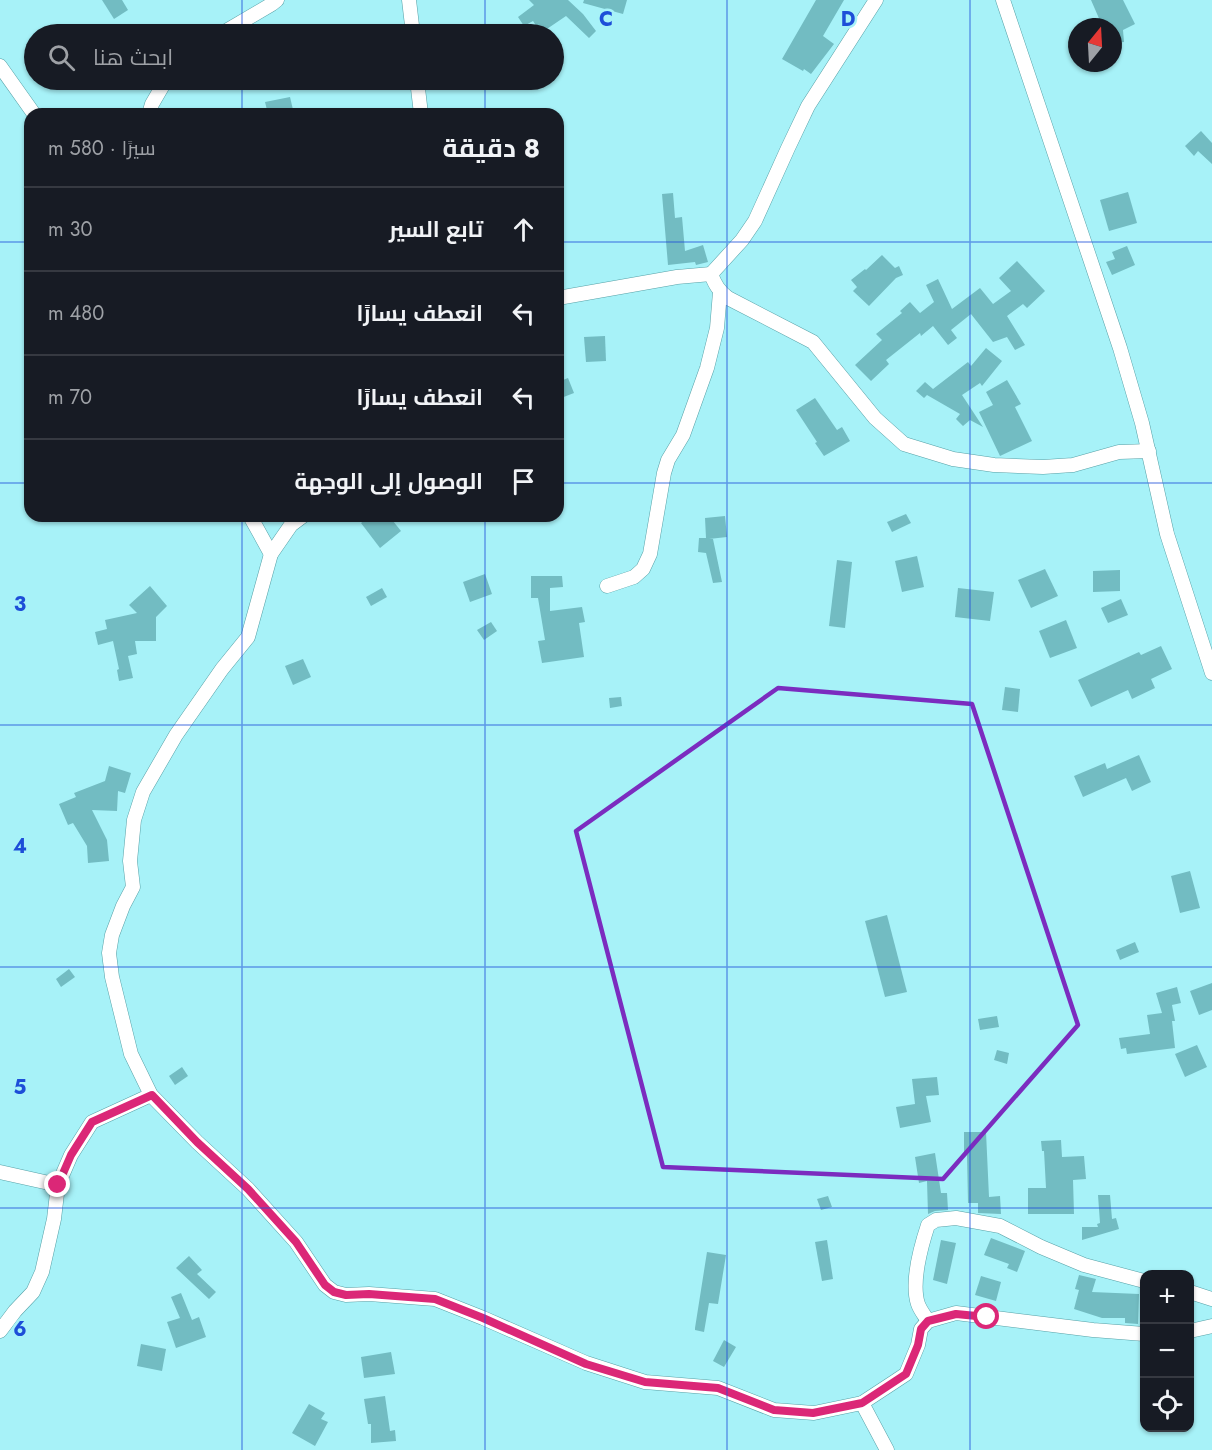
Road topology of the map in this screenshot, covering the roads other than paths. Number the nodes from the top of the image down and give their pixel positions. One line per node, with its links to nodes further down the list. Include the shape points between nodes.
1 (277, 0): 5 (street)
2 (409, 0): 6 (street)
3 (876, 0): 13 (street, via 808,106 755,221)
4 (1003, 0): 16 (street, via 1120,348)
5 (238, 24)
6 (411, 24)
7 (0, 66): 10 (street)
8 (160, 90): 11 (street)
9 (418, 90): 12 (street)
10 (30, 108)
11 (151, 108)
12 (420, 108)
13 (711, 274): 14 (street); 15 (street)
14 (720, 292): 16 (street, via 813,342 875,418 904,444 953,459 1042,467 1073,465 1119,452); 20 (street, via 717,328 707,368 683,435 664,473 650,555 634,577)
15 (564, 297)
16 (1149, 451): 21 (street, via 1167,534)
17 (253, 522): 19 (street)
18 (295, 522): 19 (street)
19 (271, 554): 22 (street, via 248,637 176,735 143,792 134,820 130,861 133,887 112,935 109,953 131,1054)
20 (607, 586)
21 (1212, 673)
22 (152, 1095): 24 (street, via 92,1122); 33 (street, via 248,1189 334,1292 435,1299 586,1364 645,1382 718,1388 774,1410 813,1413)
23 (0, 1172): 24 (street)
24 (58, 1185): 31 (street, via 42,1272 33,1292)
25 (1140, 1280): 28 (street, via 1084,1265 999,1226 956,1218 936,1220 928,1225 915,1281 918,1305)
26 (1194, 1293): 27 (street)
27 (1212, 1299)
28 (928, 1321): 32 (street, via 956,1314); 33 (street, via 921,1329 906,1374)
29 (1212, 1326): 30 (street)
30 (1194, 1330)
31 (0, 1331)
32 (1140, 1334)
33 (862, 1403): 34 (street)
34 (887, 1450)

